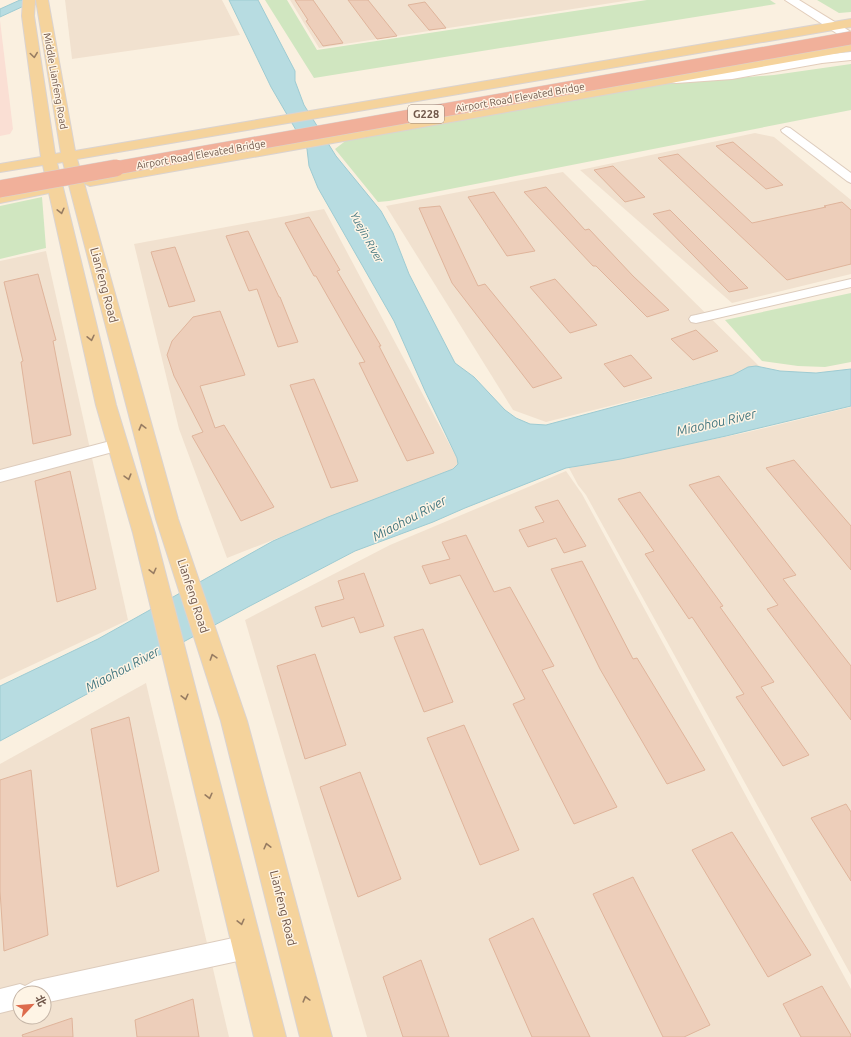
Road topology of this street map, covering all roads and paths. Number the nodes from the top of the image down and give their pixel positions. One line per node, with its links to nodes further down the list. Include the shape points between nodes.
1 (29, 0): 13 (main road, Middle Lianfeng Road, one-way to 13, via 28,16)
2 (791, 0): 6 (street)
3 (810, 0): 5 (street)
4 (43, 3): 12 (main road, Middle Lianfeng Road)
5 (851, 25): 6 (main road); 15 (highway, Airport Road Elevated Bridge / G228)
6 (835, 26): 7 (street); 12 (main road)
7 (851, 38): 19 (highway, Airport Road Elevated Bridge / G228, bridge)
8 (851, 47): 10 (main road)
9 (851, 56): 10 (street, via 732,75)
10 (663, 79): 17 (main road)
11 (786, 130): 16 (street)
12 (69, 156): 13 (main road); 17 (main road, Lianfeng Road)
13 (49, 160): 14 (main road); 18 (main road, Lianfeng Road)
14 (0, 168)
15 (0, 175)
16 (851, 179)
17 (76, 183): 18 (main road); 30 (main road, Lianfeng Road, one-way to 17, via 234,721 168,519)
18 (55, 187): 20 (main road); 23 (main road, Lianfeng Road, one-way to 23, via 106,405)
19 (0, 190)
20 (0, 198)
21 (851, 282): 22 (street)
22 (696, 319)
23 (118, 445): 24 (street); 25 (main road, Lianfeng Road, one-way to 25, via 144,533)
24 (0, 476)
25 (247, 947): 26 (street); 29 (main road, Lianfeng Road)
26 (52, 989)
27 (12, 998): 28 (street)
28 (0, 1001)
29 (270, 1037)
30 (316, 1037)

